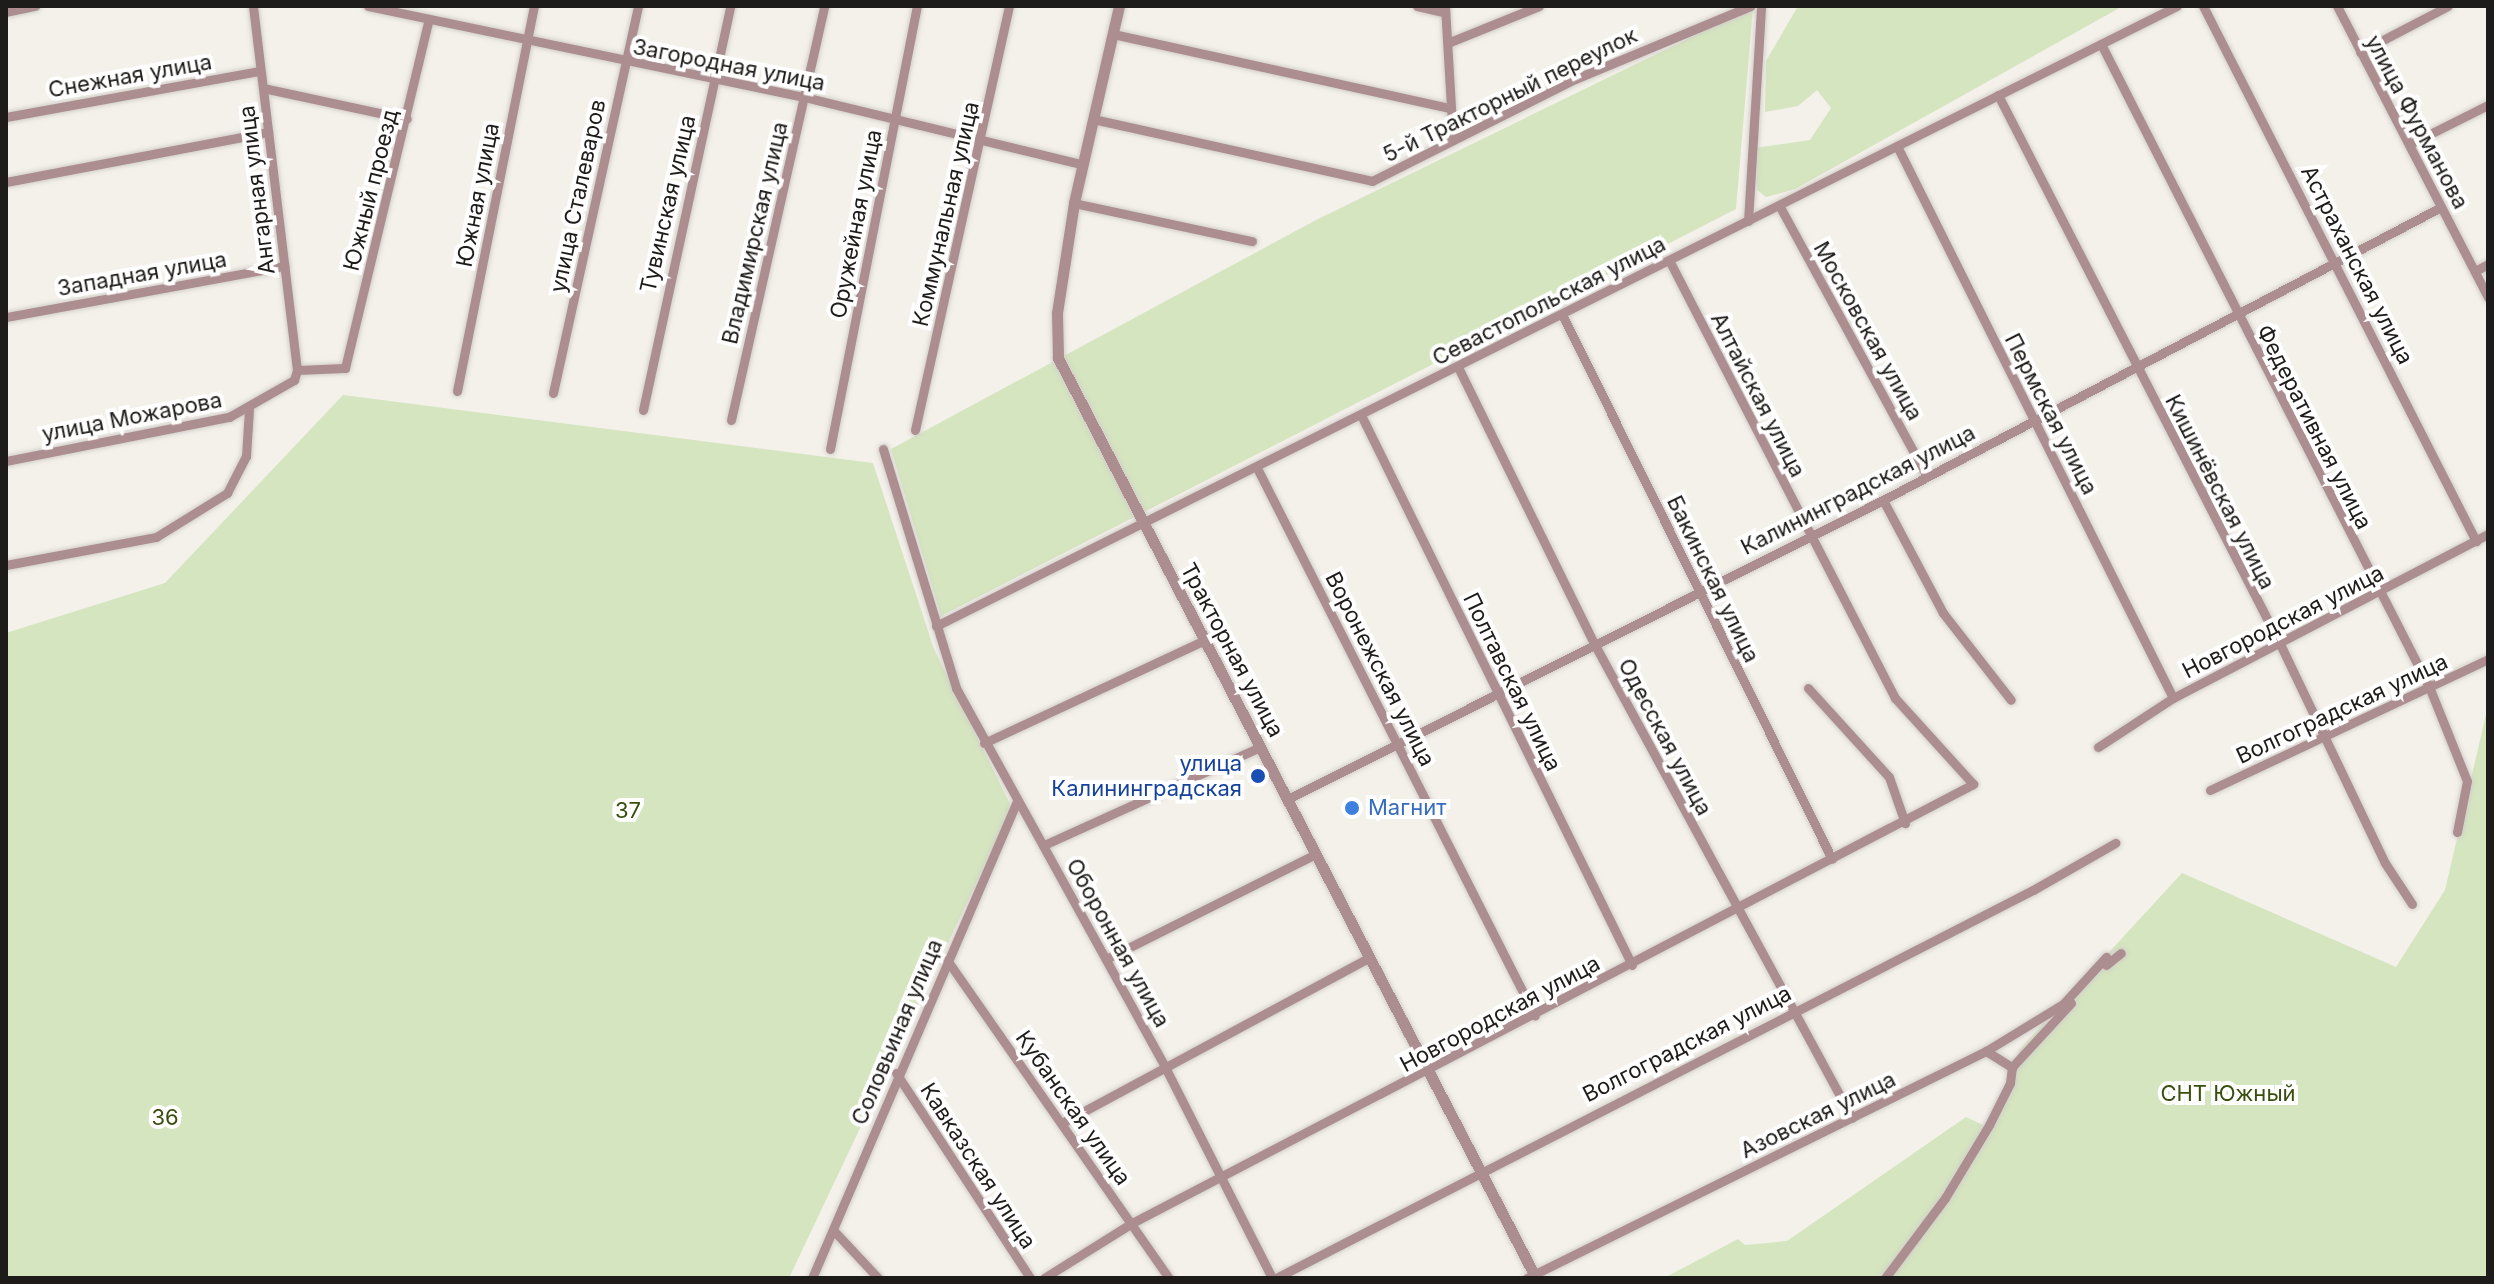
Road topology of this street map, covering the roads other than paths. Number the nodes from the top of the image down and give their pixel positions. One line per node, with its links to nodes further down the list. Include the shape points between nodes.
1 (35, 6): 20 (street)
2 (253, 6): 28 (street, Ангарная улица)
3 (368, 6): 21 (street, Загородная улица)
4 (534, 6): 24 (street, Южная улица)
5 (638, 6): 27 (street, улица Сталеваров)
6 (730, 6): 29 (street, Тувинская улица)
7 (824, 6): 32 (street, Владимирская улица)
8 (917, 6): 38 (street, Оружейная улица)
9 (1009, 6): 40 (street, Коммунальная улица)
10 (1119, 6): 22 (street, Тракторная улица)
11 (1417, 6): 19 (street)
12 (1539, 6): 23 (street)
13 (1750, 6): 41 (street, 5-й Тракторный переулок, via 1575,79)
14 (1761, 6): 49 (street)
15 (2177, 6): 25 (street, Севастопольская улица)
16 (2203, 6): 53 (street, Астраханская улица)
17 (2337, 6): 26 (street, улица Фурманова)
18 (2448, 6): 26 (street)
19 (1445, 9): 23 (street)
20 (6, 12)
21 (428, 21): 24 (street, Загородная улица); 36 (street, Южный проезд)
22 (1113, 34): 34 (street); 37 (street, Тракторная улица)
23 (1450, 42): 34 (street)
24 (526, 43): 27 (street, Загородная улица); 63 (street, Южная улица)
25 (2101, 44): 31 (street, Севастопольская улица); 58 (street, Федеративная улица)
26 (2360, 52): 42 (street, улица Фурманова)
27 (626, 63): 29 (street, Загородная улица); 64 (street, улица Сталеваров)
28 (260, 71): 30 (street, Ангарная улица); 35 (street, Снежная улица)
29 (715, 80): 32 (street, Загородная улица); 66 (street, Тувинская улица)
30 (263, 88): 36 (street); 39 (street, Ангарная улица)
31 (1998, 95): 43 (street, Севастопольская улица); 61 (street, Кишинёвская улица)
32 (804, 97): 38 (street, Загородная улица); 68 (street, Владимирская улица)
33 (2488, 105): 42 (street)
34 (1450, 108): 41 (street)
35 (6, 117)
36 (407, 119): 62 (street, Южный проезд, via 345,368)
37 (1093, 119): 41 (street, 5-й Тракторный переулок, via 1372,181); 44 (street, Тракторная улица)
38 (894, 120): 40 (street, Загородная улица); 71 (street, Оружейная улица)
39 (268, 132): 45 (street); 54 (street, Ангарная улица)
40 (981, 140): 44 (street, Загородная улица); 70 (street, Коммунальная улица)
41 (1453, 140)
42 (2410, 144): 48 (street, улица Фурманова)
43 (1897, 146): 47 (street, Севастопольская улица); 69 (street, Пермская улица)
44 (1081, 164): 46 (street, Тракторная улица)
45 (6, 182)
46 (1074, 203): 50 (street); 77 (street, Тракторная улица, via 1057,313 1058,358)
47 (1779, 205): 49 (street, Севастопольская улица); 75 (street, Московская улица)
48 (2441, 207): 53 (street, Калининградская улица); 55 (street, улица Фурманова)
49 (1748, 221): 51 (street, Севастопольская улица)
50 (1252, 241)
51 (1669, 261): 57 (street, Севастопольская улица); 79 (street, Алтайская улица)
52 (2488, 264): 55 (street)
53 (2337, 265): 58 (street, Калининградская улица); 80 (street, Астраханская улица)
54 (284, 266): 59 (street, Западная улица); 62 (street, Ангарная улица)
55 (2475, 271): 56 (street, улица Фурманова)
56 (2488, 297)
57 (1562, 314): 60 (street, Севастопольская улица); 82 (street, Бакинская улица)
58 (2236, 315): 61 (street, Калининградская улица); 83 (street, Федеративная улица)
59 (6, 317)
60 (1458, 367): 67 (street, Севастопольская улица); 87 (street, Одесская улица)
61 (2135, 368): 69 (street, Калининградская улица); 86 (street, Кишинёвская улица)
62 (297, 370): 65 (street, улица Можарова, via 294,380)
63 (457, 391)
64 (553, 393)
65 (249, 410): 73 (street, улица Можарова); 81 (street, via 246,456 227,493 156,537)
66 (643, 410)
67 (1361, 415): 74 (street, Севастопольская улица); 91 (street, Полтавская улица)
68 (731, 420)
69 (2034, 420): 75 (street, Калининградская улица); 92 (street, Пермская улица)
70 (915, 430)
71 (830, 449)
72 (883, 449): 84 (street, Оборонная улица)
73 (6, 461)
74 (1257, 468): 77 (street, Севастопольская улица); 96 (street, Воронежская улица)
75 (1926, 475): 76 (street, Калининградская улица)
76 (1883, 500): 79 (street, Калининградская улица); 93 (street, via 1943,613)
77 (1143, 524): 84 (street, Севастопольская улица); 85 (street, Тракторная улица)
78 (2488, 534): 80 (street, Новгородская улица)
79 (1809, 535): 82 (street, Калининградская улица); 99 (street, Алтайская улица, via 1895,698)
80 (2476, 541): 83 (street, Новгородская улица)
81 (6, 565)
82 (1699, 593): 87 (street, Калининградская улица); 108 (street, Бакинская улица)
83 (2380, 594): 86 (street, Новгородская улица); 90 (street, Федеративная улица)
84 (936, 626): 95 (street, Оборонная улица, via 956,688)
85 (1205, 640): 95 (street); 97 (street, Тракторная улица)
86 (2281, 646): 92 (street, Новгородская улица); 94 (street, Кишинёвская улица)
87 (1596, 647): 91 (street, Калининградская улица); 110 (street, Одесская улица)
88 (2488, 659): 90 (street, Волгоградская улица)
89 (1808, 688): 103 (street, via 1889,777)
90 (2430, 689): 94 (street, Волгоградская улица); 104 (street, Федеративная улица, via 2467,781)
91 (1498, 694): 96 (street, Калининградская улица); 116 (street, Полтавская улица)
92 (2173, 698): 98 (street, Новгородская улица)
93 (2011, 700)
94 (2325, 739): 100 (street, Волгоградская улица); 109 (street, Кишинёвская улица, via 2385,863)
95 (984, 743): 102 (street, Оборонная улица)
96 (1399, 746): 101 (street, Калининградская улица); 118 (street, Воронежская улица)
97 (1260, 747): 101 (street, Тракторная улица); 106 (street)
98 (2098, 747)
99 (1973, 784): 103 (street, Новгородская улица)
100 (2210, 790)
101 (1288, 799): 107 (street, Тракторная улица)
102 (1017, 801): 106 (street, Оборонная улица); 115 (street, Соловьиная улица)
103 (1905, 823): 108 (street, Новгородская улица)
104 (2457, 832)
105 (2115, 843): 117 (street, Волгоградская улица, via 2033,890)
106 (1044, 845): 114 (street, Оборонная улица)
107 (1316, 854): 113 (street, Тракторная улица); 114 (street)
108 (1832, 859): 110 (street, Новгородская улица)
109 (2412, 904)
110 (1737, 909): 116 (street, Новгородская улица); 117 (street, Одесская улица)
111 (2121, 953): 121 (street)
112 (2106, 957): 119 (street, Азовская улица, via 2063,1004)
113 (1368, 958): 120 (street); 123 (street, Тракторная улица)
114 (1106, 959): 120 (street, Оборонная улица)
115 (947, 960): 122 (street, Соловьиная улица); 125 (street, Кубанская улица)
116 (1632, 965): 118 (street, Новгородская улица)
117 (1791, 1010): 124 (street, Одесская улица); 126 (street, Волгоградская улица)
118 (1535, 1016): 123 (street, Новгородская улица)
119 (1986, 1051): 121 (street); 124 (street, Азовская улица)
120 (1164, 1065): 125 (street); 127 (street, Оборонная улица)
121 (2012, 1067): 137 (street, via 2010,1083 1945,1198)
122 (896, 1073): 129 (street, Соловьиная улица); 133 (street, Кавказская улица)
123 (1427, 1073): 126 (street, Тракторная улица); 127 (street, Новгородская улица)
124 (1852, 1118): 130 (street, Азовская улица)
125 (1062, 1123): 128 (street, Кубанская улица)
126 (1480, 1171): 130 (street, Тракторная улица); 136 (street, Волгоградская улица)
127 (1220, 1177): 128 (street, Новгородская улица); 136 (street, Оборонная улица)
128 (1132, 1223): 134 (street, Новгородская улица); 135 (street, Кубанская улица)
129 (835, 1232): 131 (street, Соловьиная улица); 132 (street)
130 (1532, 1277)
131 (812, 1278)
132 (878, 1278)
133 (1030, 1278)
134 (1044, 1278)
135 (1169, 1278)
136 (1274, 1278)
137 (1885, 1278)

